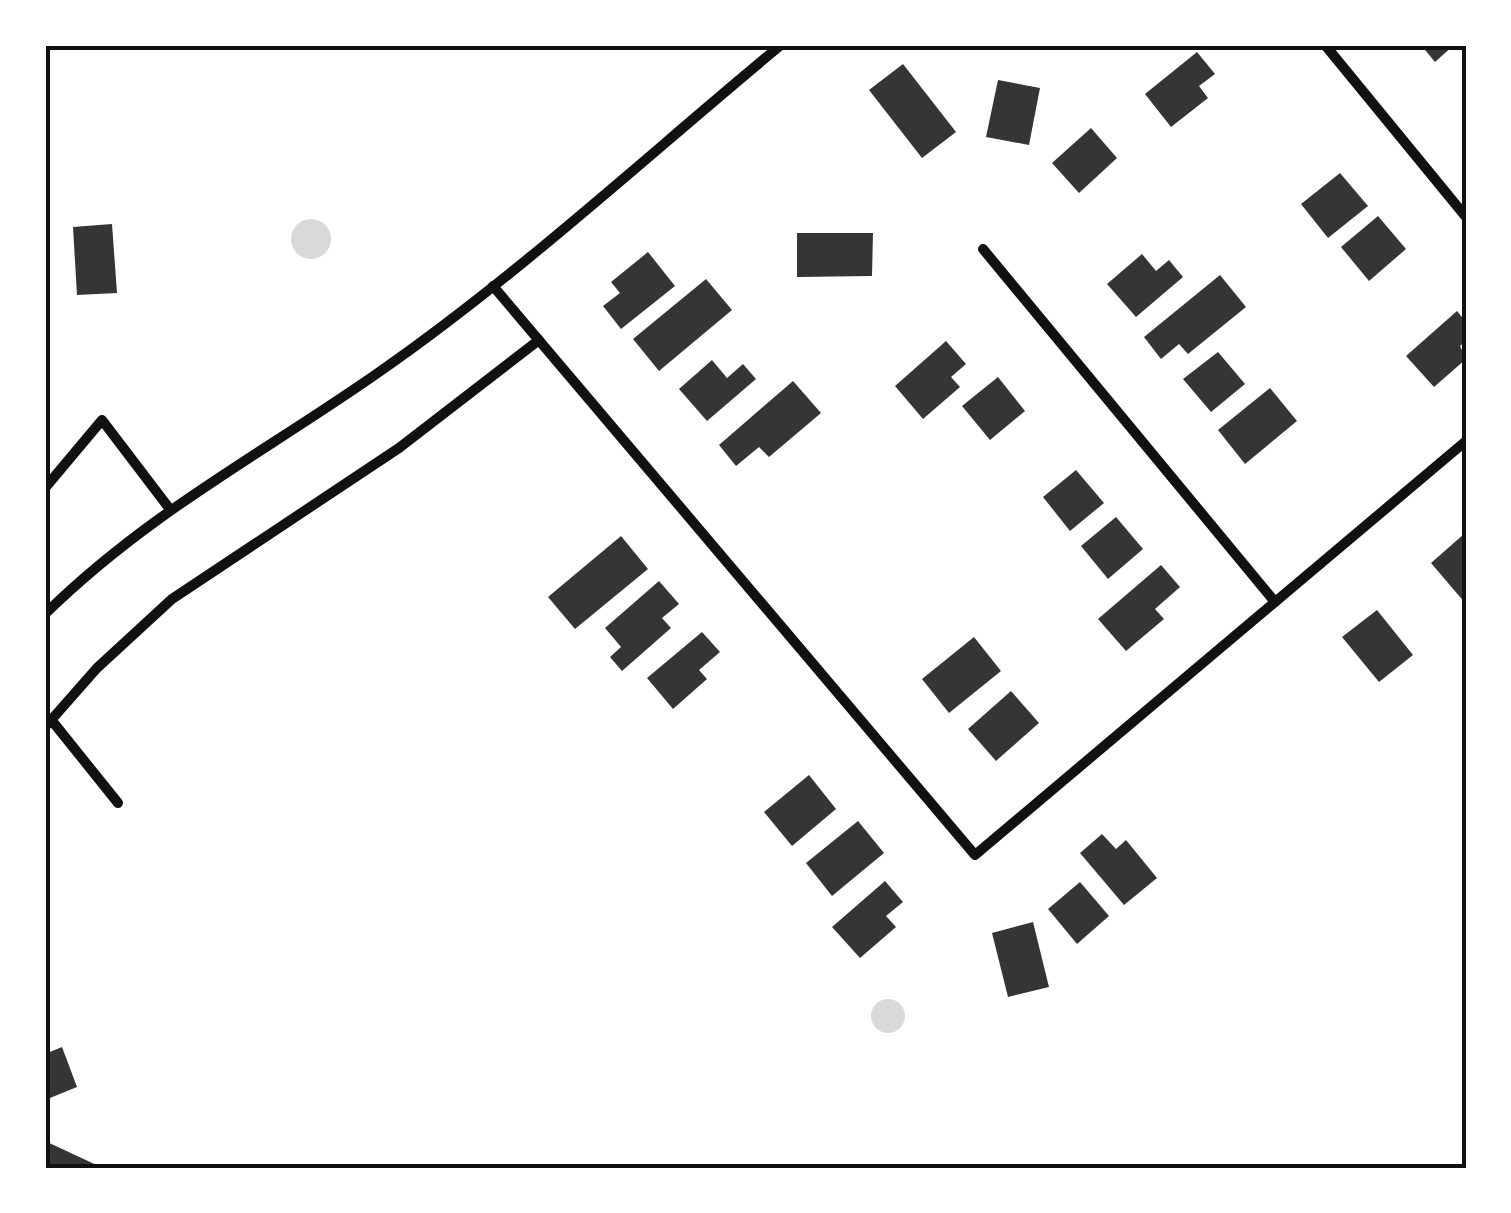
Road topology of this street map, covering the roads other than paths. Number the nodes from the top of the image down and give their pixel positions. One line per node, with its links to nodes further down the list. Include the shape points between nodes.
1 (781, 45): 5 (street)
2 (1324, 45): 3 (street)
3 (1466, 217)
4 (982, 249): 10 (street)
5 (493, 286): 6 (street); 9 (street, via 381,371)
6 (539, 340): 10 (street, via 975,855); 12 (street, via 399,448 172,600 97,668)
7 (1466, 441): 10 (street)
8 (45, 488): 9 (street, via 102,420)
9 (169, 508): 11 (street)
10 (1275, 602)
11 (45, 614)
12 (49, 725): 13 (street)
13 (118, 804)

